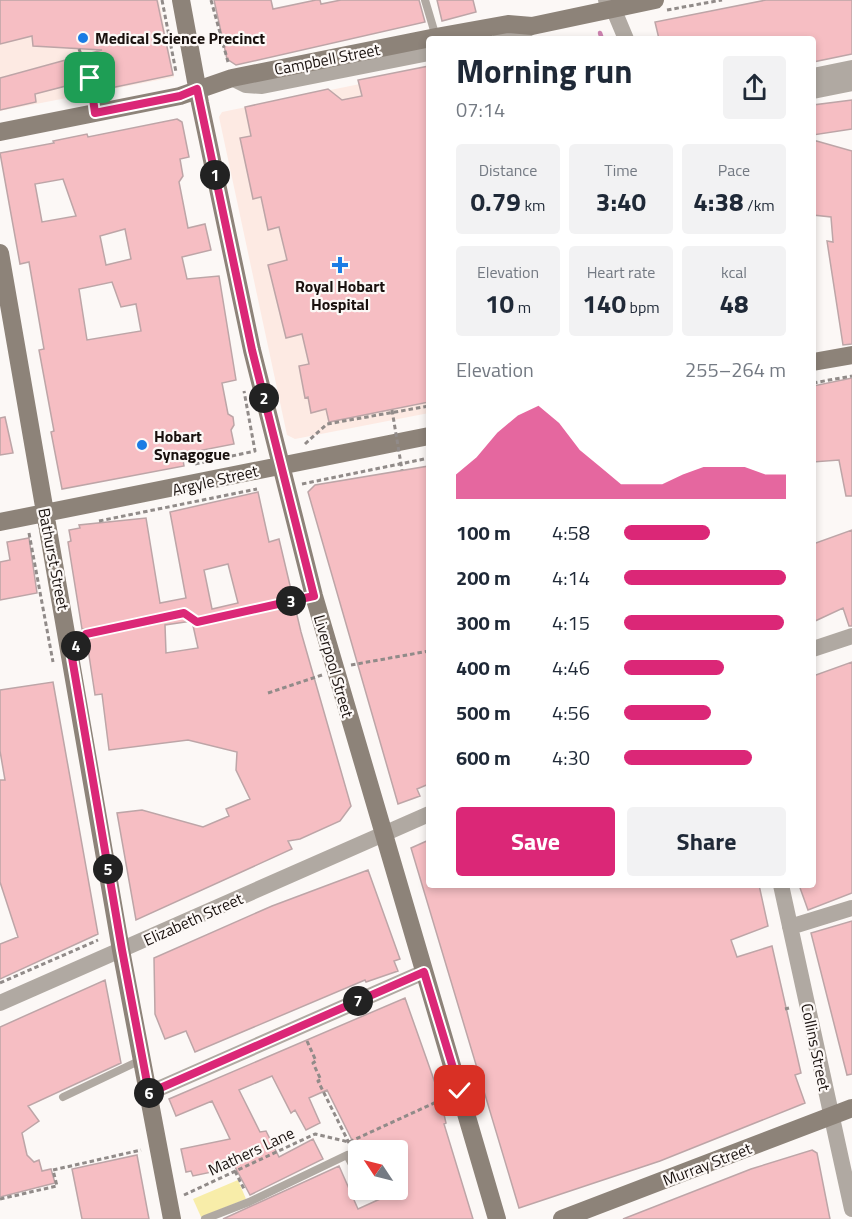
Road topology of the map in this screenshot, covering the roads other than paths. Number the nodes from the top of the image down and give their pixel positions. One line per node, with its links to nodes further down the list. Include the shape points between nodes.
1 (181, 0): 15 (main road, Liverpool Street)
2 (425, 0): 6 (lane)
3 (655, 0): 4 (main road, Campbell Street)
4 (609, 4): 5 (main road, Campbell Street); 9 (street)
5 (532, 26): 7 (main road, Campbell Street, via 508,24); 8 (street)
6 (431, 36)
7 (465, 36)
8 (512, 36)
9 (625, 36)
10 (426, 46): 15 (main road, Campbell Street, via 232,78)
11 (852, 68): 12 (street)
12 (816, 75)
13 (852, 83): 14 (street)
14 (816, 90)
15 (188, 93): 16 (main road, Campbell Street); 21 (main road, Liverpool Street)
16 (0, 132)
17 (0, 253): 22 (main road, Bathurst Street)
18 (852, 355): 19 (main road)
19 (816, 361)
20 (426, 437): 21 (main road, Argyle Street)
21 (280, 465): 22 (main road, Argyle Street); 27 (main road, Liverpool Street, via 335,670)
22 (45, 514): 23 (main road, Argyle Street); 31 (main road, Bathurst Street)
23 (0, 522)
24 (852, 636): 25 (street)
25 (816, 648)
26 (426, 815): 27 (street, Elizabeth Street)
27 (385, 833): 31 (street, Elizabeth Street); 32 (main road, Liverpool Street)
28 (782, 888): 30 (street, Collins Street)
29 (852, 908): 30 (street)
30 (790, 927): 38 (street, Collins Street)
31 (122, 950): 33 (street, Elizabeth Street); 34 (main road, Bathurst Street)
32 (424, 972): 35 (street); 44 (main road, Liverpool Street)
33 (0, 1003)
34 (144, 1058): 35 (main road, Bathurst Street); 36 (lane)
35 (149, 1093): 42 (main road, Bathurst Street)
36 (63, 1097)
37 (852, 1108): 38 (main road, Murray Street)
38 (831, 1117): 40 (street, Collins Street); 41 (main road, Murray Street)
39 (348, 1157): 43 (lane)
40 (852, 1209)
41 (590, 1214): 45 (main road, Murray Street)
42 (172, 1219)
43 (205, 1219)
44 (497, 1219)
45 (562, 1219)

